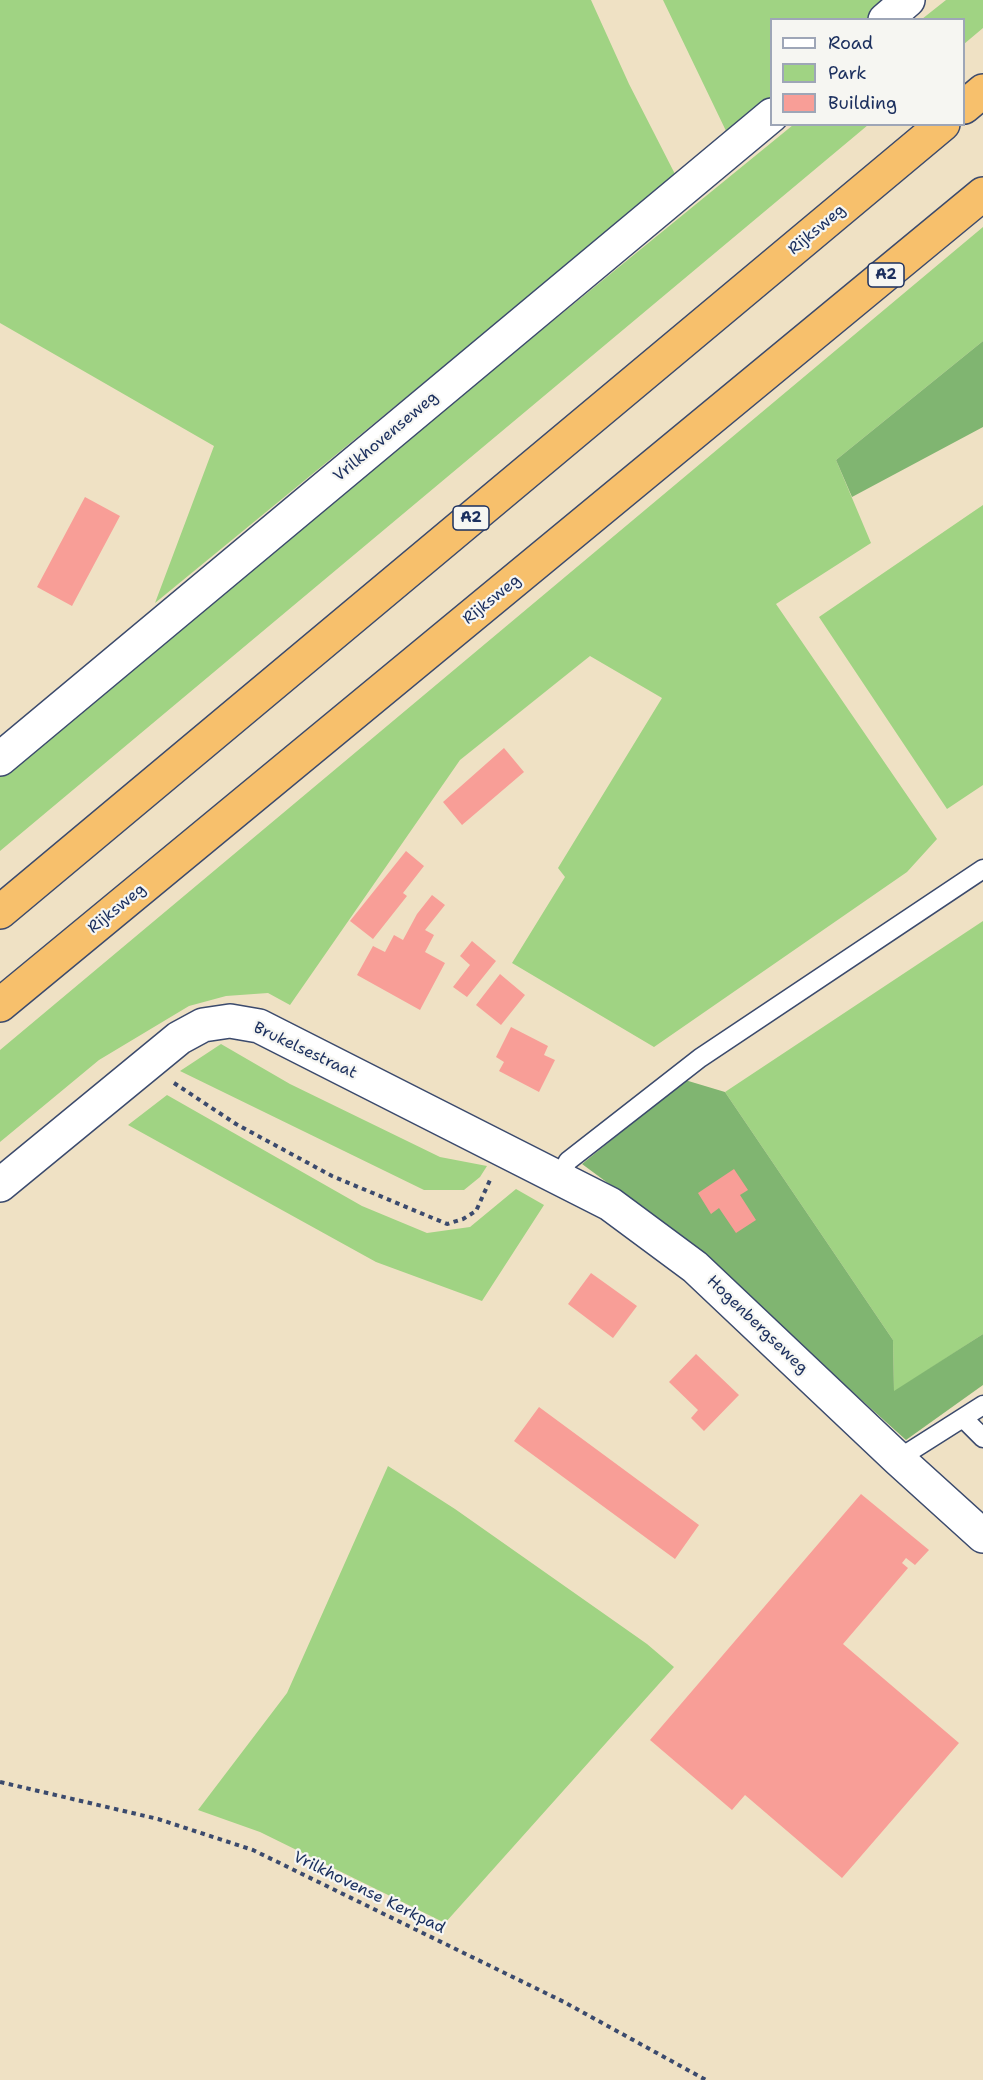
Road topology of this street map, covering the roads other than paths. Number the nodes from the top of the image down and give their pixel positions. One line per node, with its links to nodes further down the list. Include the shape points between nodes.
1 (908, 0): 2 (street)
2 (887, 18)
3 (983, 91): 4 (highway)
4 (965, 105)
5 (770, 116): 8 (street, Vrilkhovenseweg)
6 (941, 126): 10 (highway, Rijksweg / A2)
7 (983, 194): 11 (highway, Rijksweg / A2)
8 (0, 759)
9 (983, 869): 13 (lane, via 700,1058 568,1161)
10 (0, 912)
11 (0, 1005)
12 (505, 1148): 13 (street, Hogenbergseweg); 14 (street, Brukelsestraat, via 259,1026 230,1021 203,1025 179,1038)
13 (560, 1177): 18 (street, Hogenbergseweg, via 610,1204 695,1267)
14 (0, 1185)
15 (983, 1405): 16 (lane)
16 (963, 1418): 17 (lane); 18 (lane)
17 (983, 1438)
18 (898, 1460): 19 (street, Hogenbergseweg)
19 (983, 1536)

